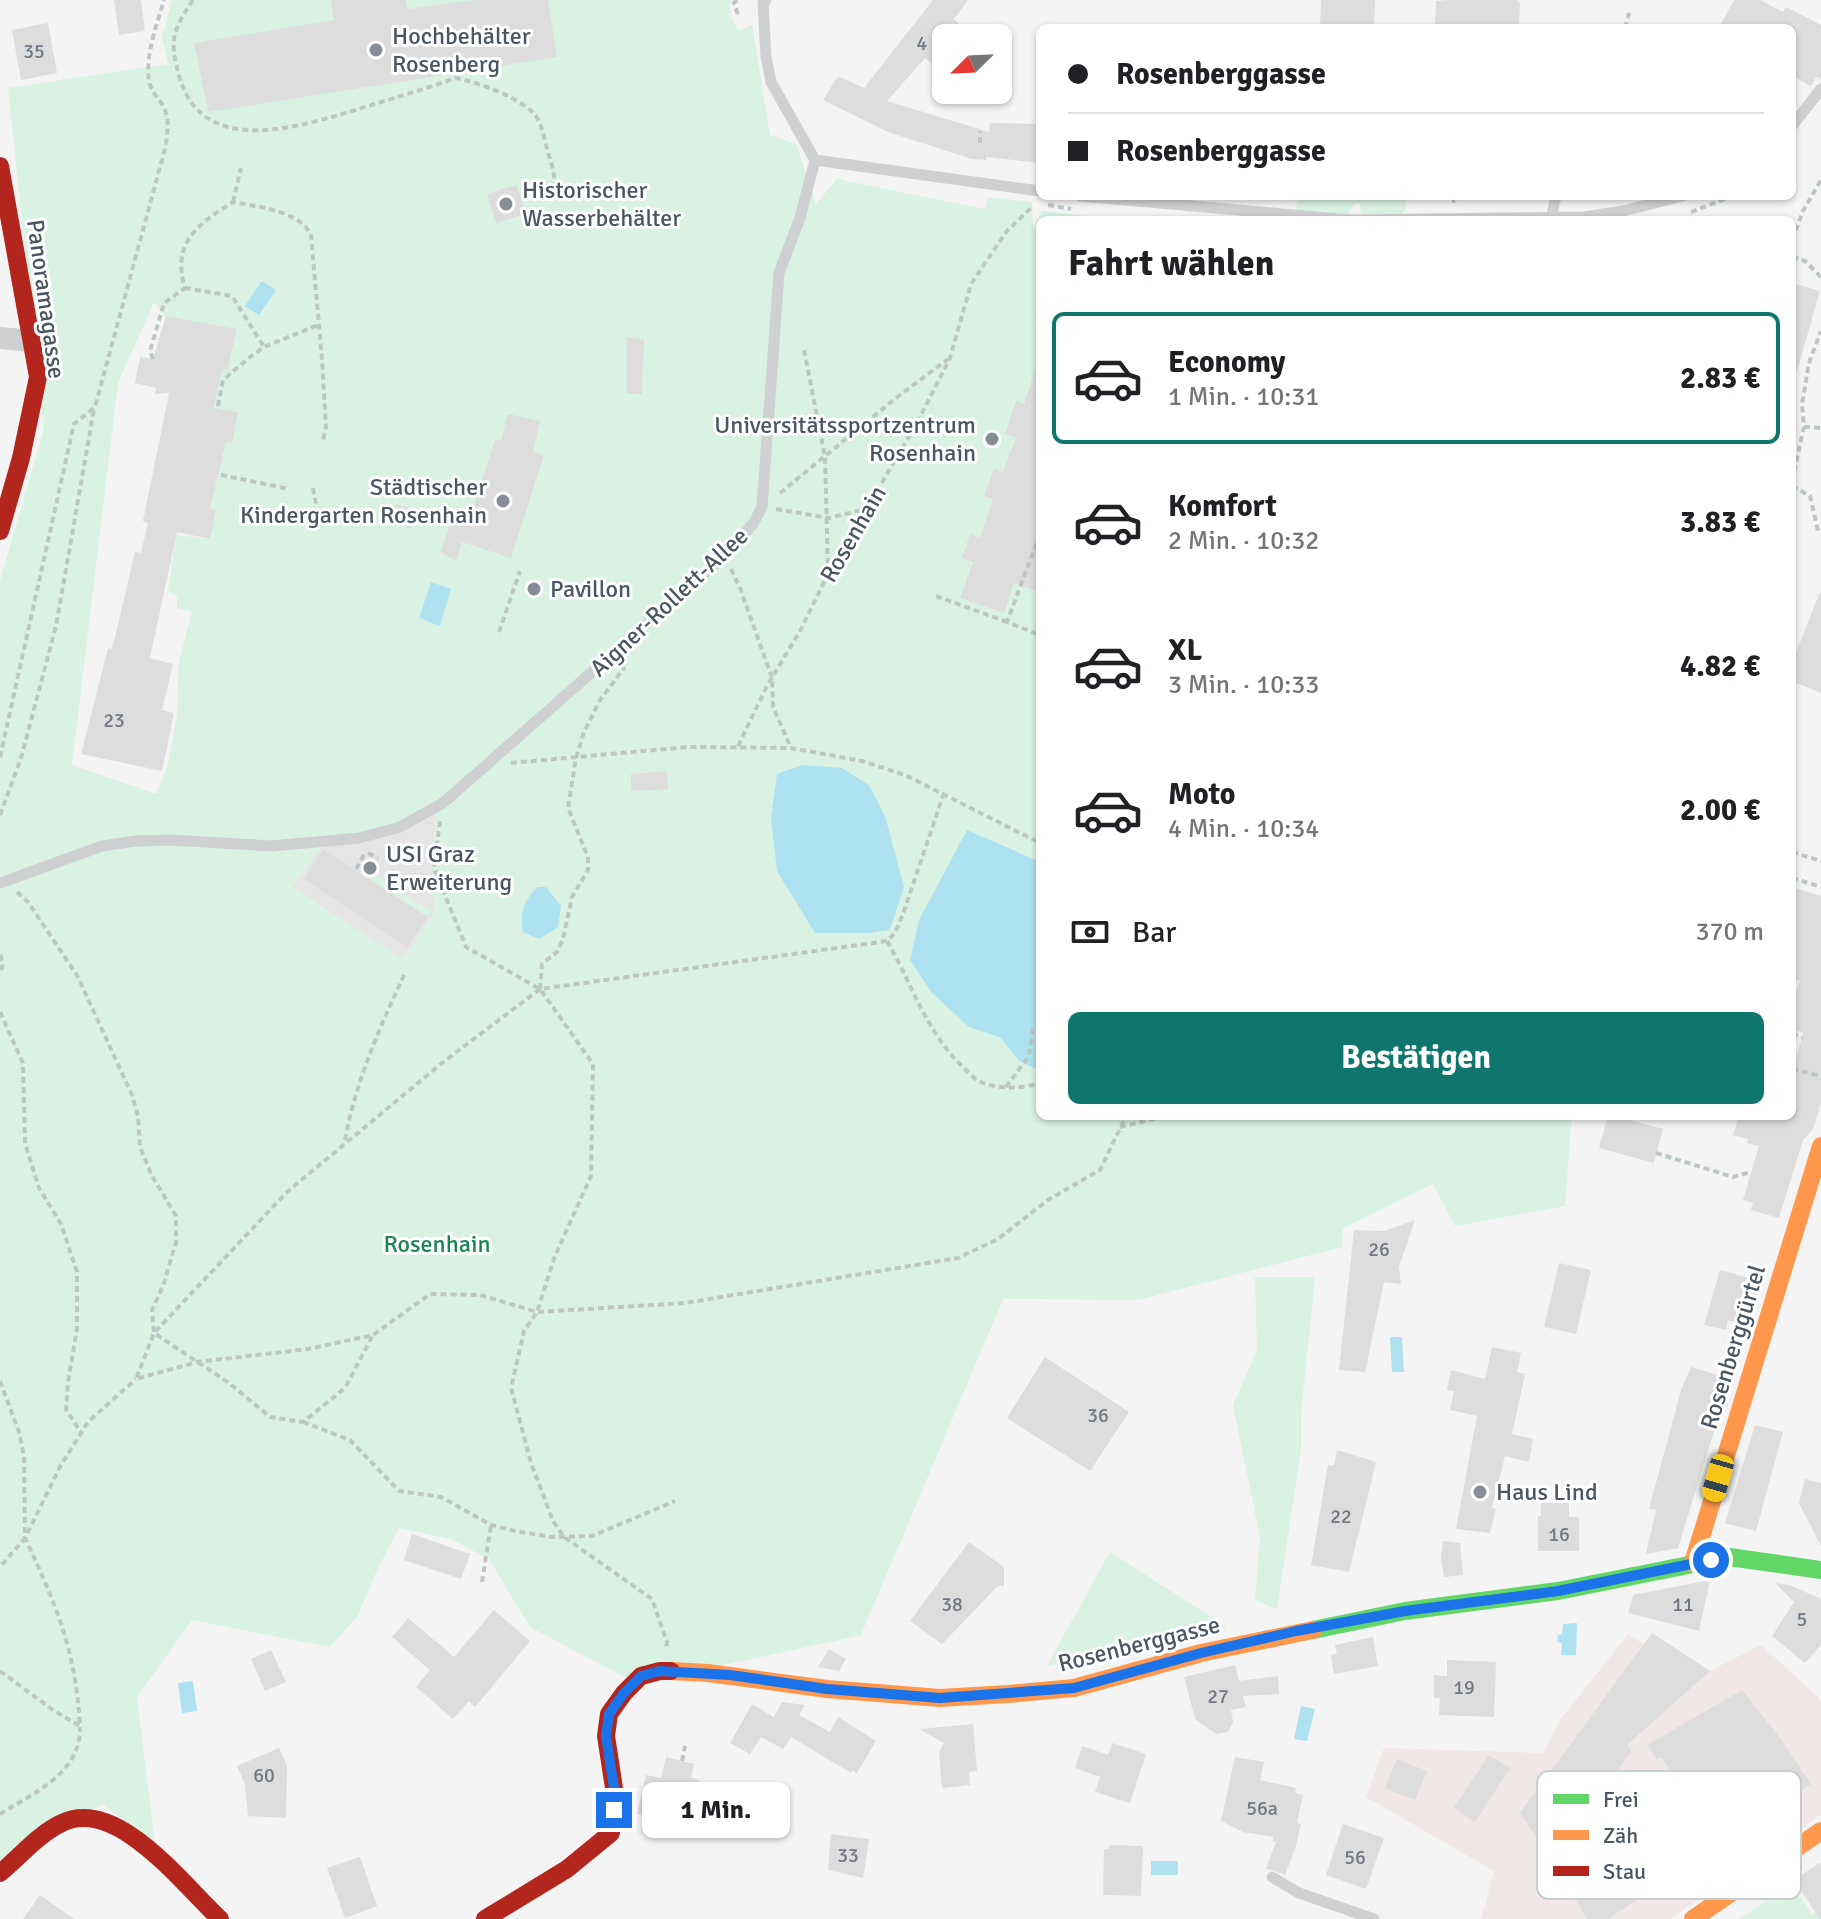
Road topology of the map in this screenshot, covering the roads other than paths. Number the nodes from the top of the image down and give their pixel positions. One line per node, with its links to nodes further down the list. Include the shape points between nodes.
1 (763, 1): 4 (lane, via 771,82)
2 (1821, 89): 3 (lane)
3 (1796, 121)
4 (815, 160): 6 (lane); 14 (lane, Aigner-Rollett-Allee, via 779,273 762,507 724,556 443,803 400,827 359,838 272,846 170,840 102,846)
5 (0, 166): 12 (street, Panoramagasse)
6 (1036, 196)
7 (1125, 200): 9 (lane)
8 (1667, 200): 10 (lane)
9 (1305, 216)
10 (1572, 216)
11 (0, 338): 12 (street)
12 (32, 341): 13 (street, Panoramagasse, via 38,377)
13 (0, 531)
14 (5, 886)
15 (1821, 1146): 16 (street, Rosenberggürtel)
16 (1693, 1563): 17 (street, Rosenberggasse, via 1729,1557); 24 (street, Rosenberggasse, via 1558,1591 1296,1631 1074,1688 940,1698 723,1675 660,1671 641,1676 609,1714 611,1833 573,1865)
17 (1821, 1570)
18 (1821, 1831): 19 (street)
19 (1801, 1845)
20 (0, 1873): 23 (street, via 72,1818 96,1817 114,1823)
21 (1272, 1877): 25 (lane, via 1299,1893)
22 (1722, 1899): 26 (street)
23 (220, 1919)
24 (485, 1919)
25 (1374, 1919)
26 (1693, 1919)

